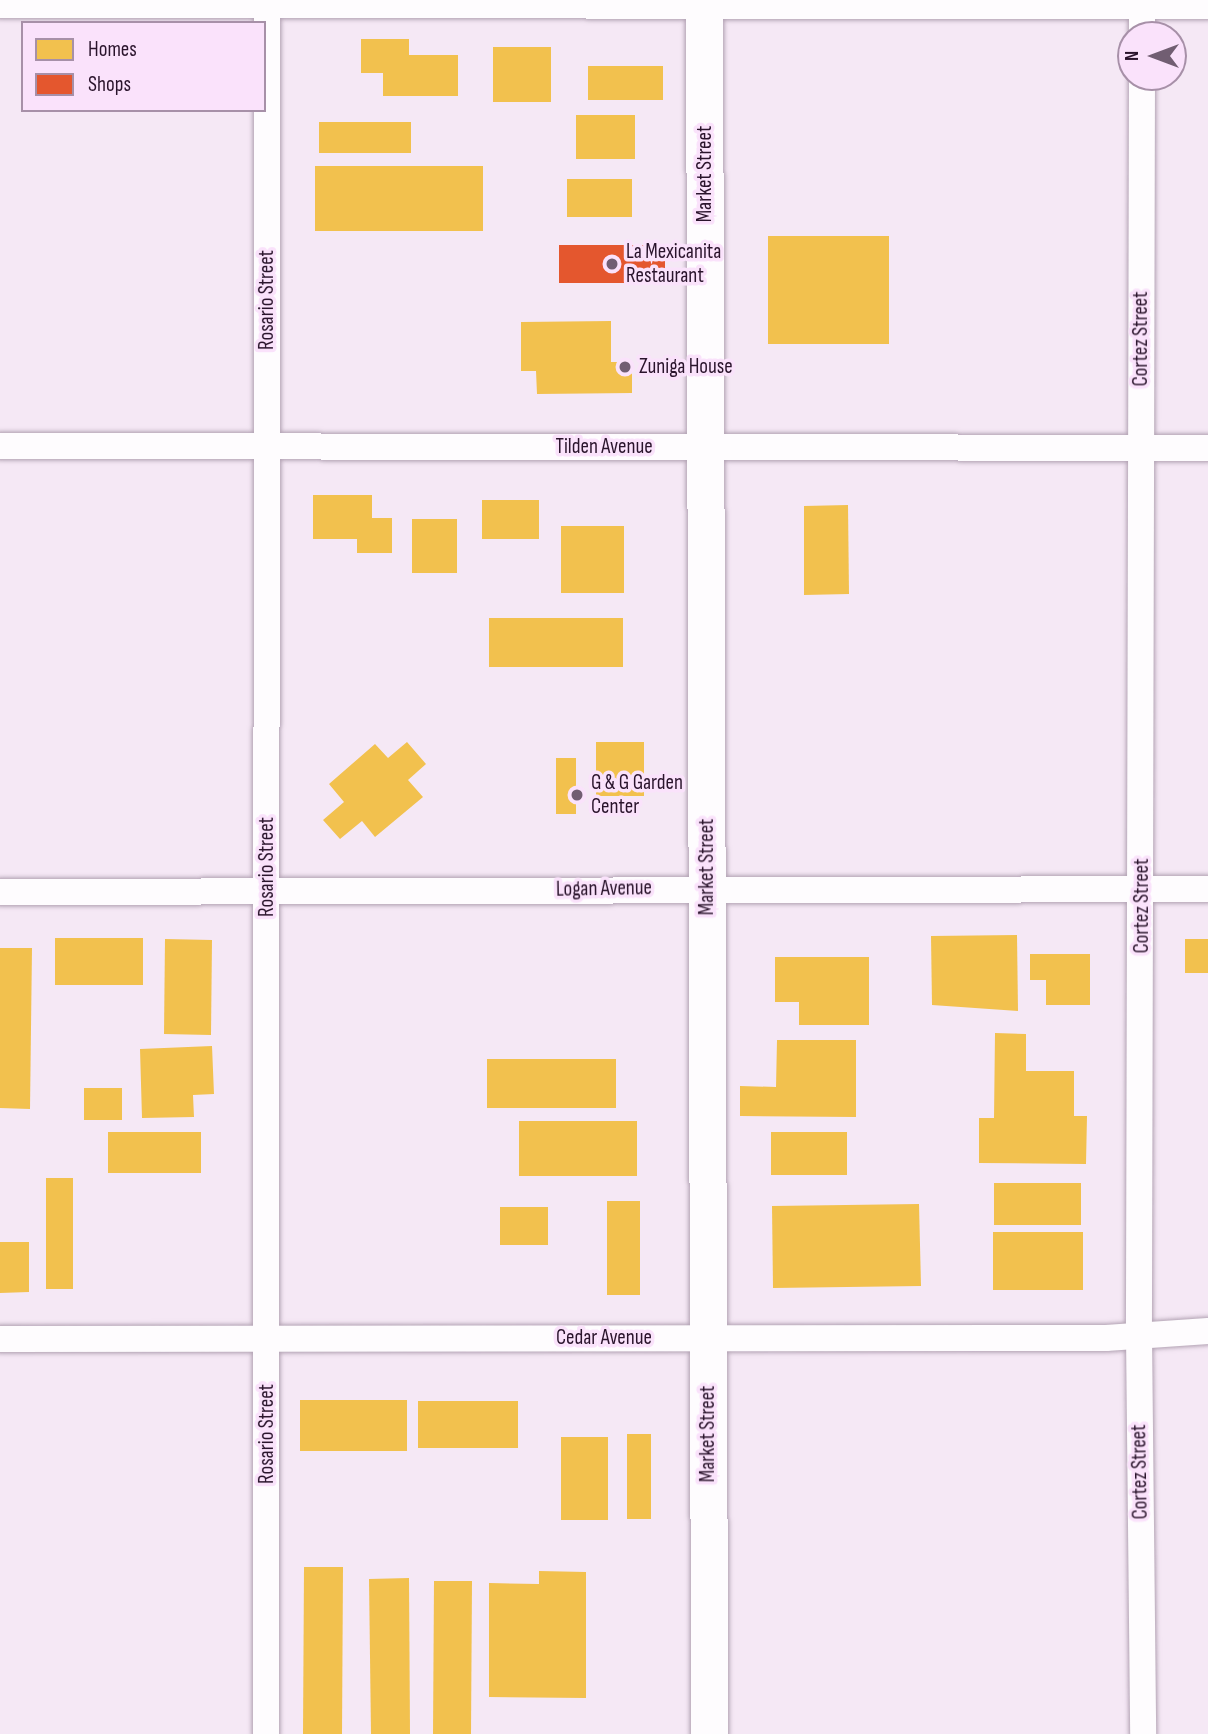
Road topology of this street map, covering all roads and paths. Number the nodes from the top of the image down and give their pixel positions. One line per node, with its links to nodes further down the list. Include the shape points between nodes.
1 (267, 3): 2 (street); 4 (street); 9 (street, Rosario Street)
2 (705, 3): 3 (street); 10 (street, Market Street)
3 (1142, 3): 5 (street); 6 (street)
4 (0, 5)
5 (1208, 6)
6 (1142, 21)
7 (1142, 91): 11 (street, Cortez Street)
8 (0, 446): 9 (street, Tilden Avenue)
9 (267, 447): 10 (street, Tilden Avenue); 17 (street, Rosario Street)
10 (705, 448): 11 (street, Tilden Avenue); 13 (street, Market Street)
11 (1141, 448): 12 (street, Tilden Avenue); 14 (street, Cortez Street)
12 (1208, 448)
13 (707, 888): 14 (street, Logan Avenue); 17 (street, Logan Avenue); 21 (street, Market Street)
14 (1142, 889): 15 (street, Logan Avenue); 19 (street, Cortez Street)
15 (1208, 889)
16 (0, 892): 17 (street, Logan Avenue)
17 (267, 892): 20 (street, Rosario Street)
18 (1208, 1331): 19 (street, Cedar Avenue)
19 (1139, 1335): 21 (street, Cedar Avenue); 25 (street, Cortez Street)
20 (267, 1337): 21 (street, Cedar Avenue); 22 (street, Cedar Avenue); 23 (street, Rosario Street)
21 (708, 1338): 24 (street, Market Street)
22 (0, 1339)
23 (266, 1734)
24 (709, 1734)
25 (1143, 1734)

